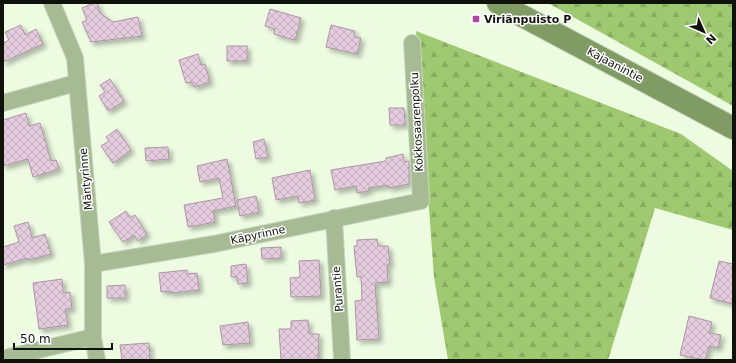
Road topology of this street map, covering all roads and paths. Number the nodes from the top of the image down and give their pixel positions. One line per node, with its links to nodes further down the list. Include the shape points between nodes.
1 (52, 3): 4 (street, Mäntyrinne, via 75,58)
2 (498, 3): 6 (main road, Kajaanintie)
3 (412, 43): 7 (street, Kokkosaarenpolku)
4 (76, 83): 5 (street); 9 (street, Mäntyrinne)
5 (3, 103)
6 (733, 128)
7 (421, 201): 8 (street, Käpyrinne)
8 (334, 218): 9 (street, Käpyrinne, via 214,244); 13 (street, Purantie)
9 (94, 264): 10 (street, Mäntyrinne)
10 (93, 337): 11 (street); 12 (street, Mäntyrinne)
11 (4, 360)
12 (97, 360)
13 (342, 360)

